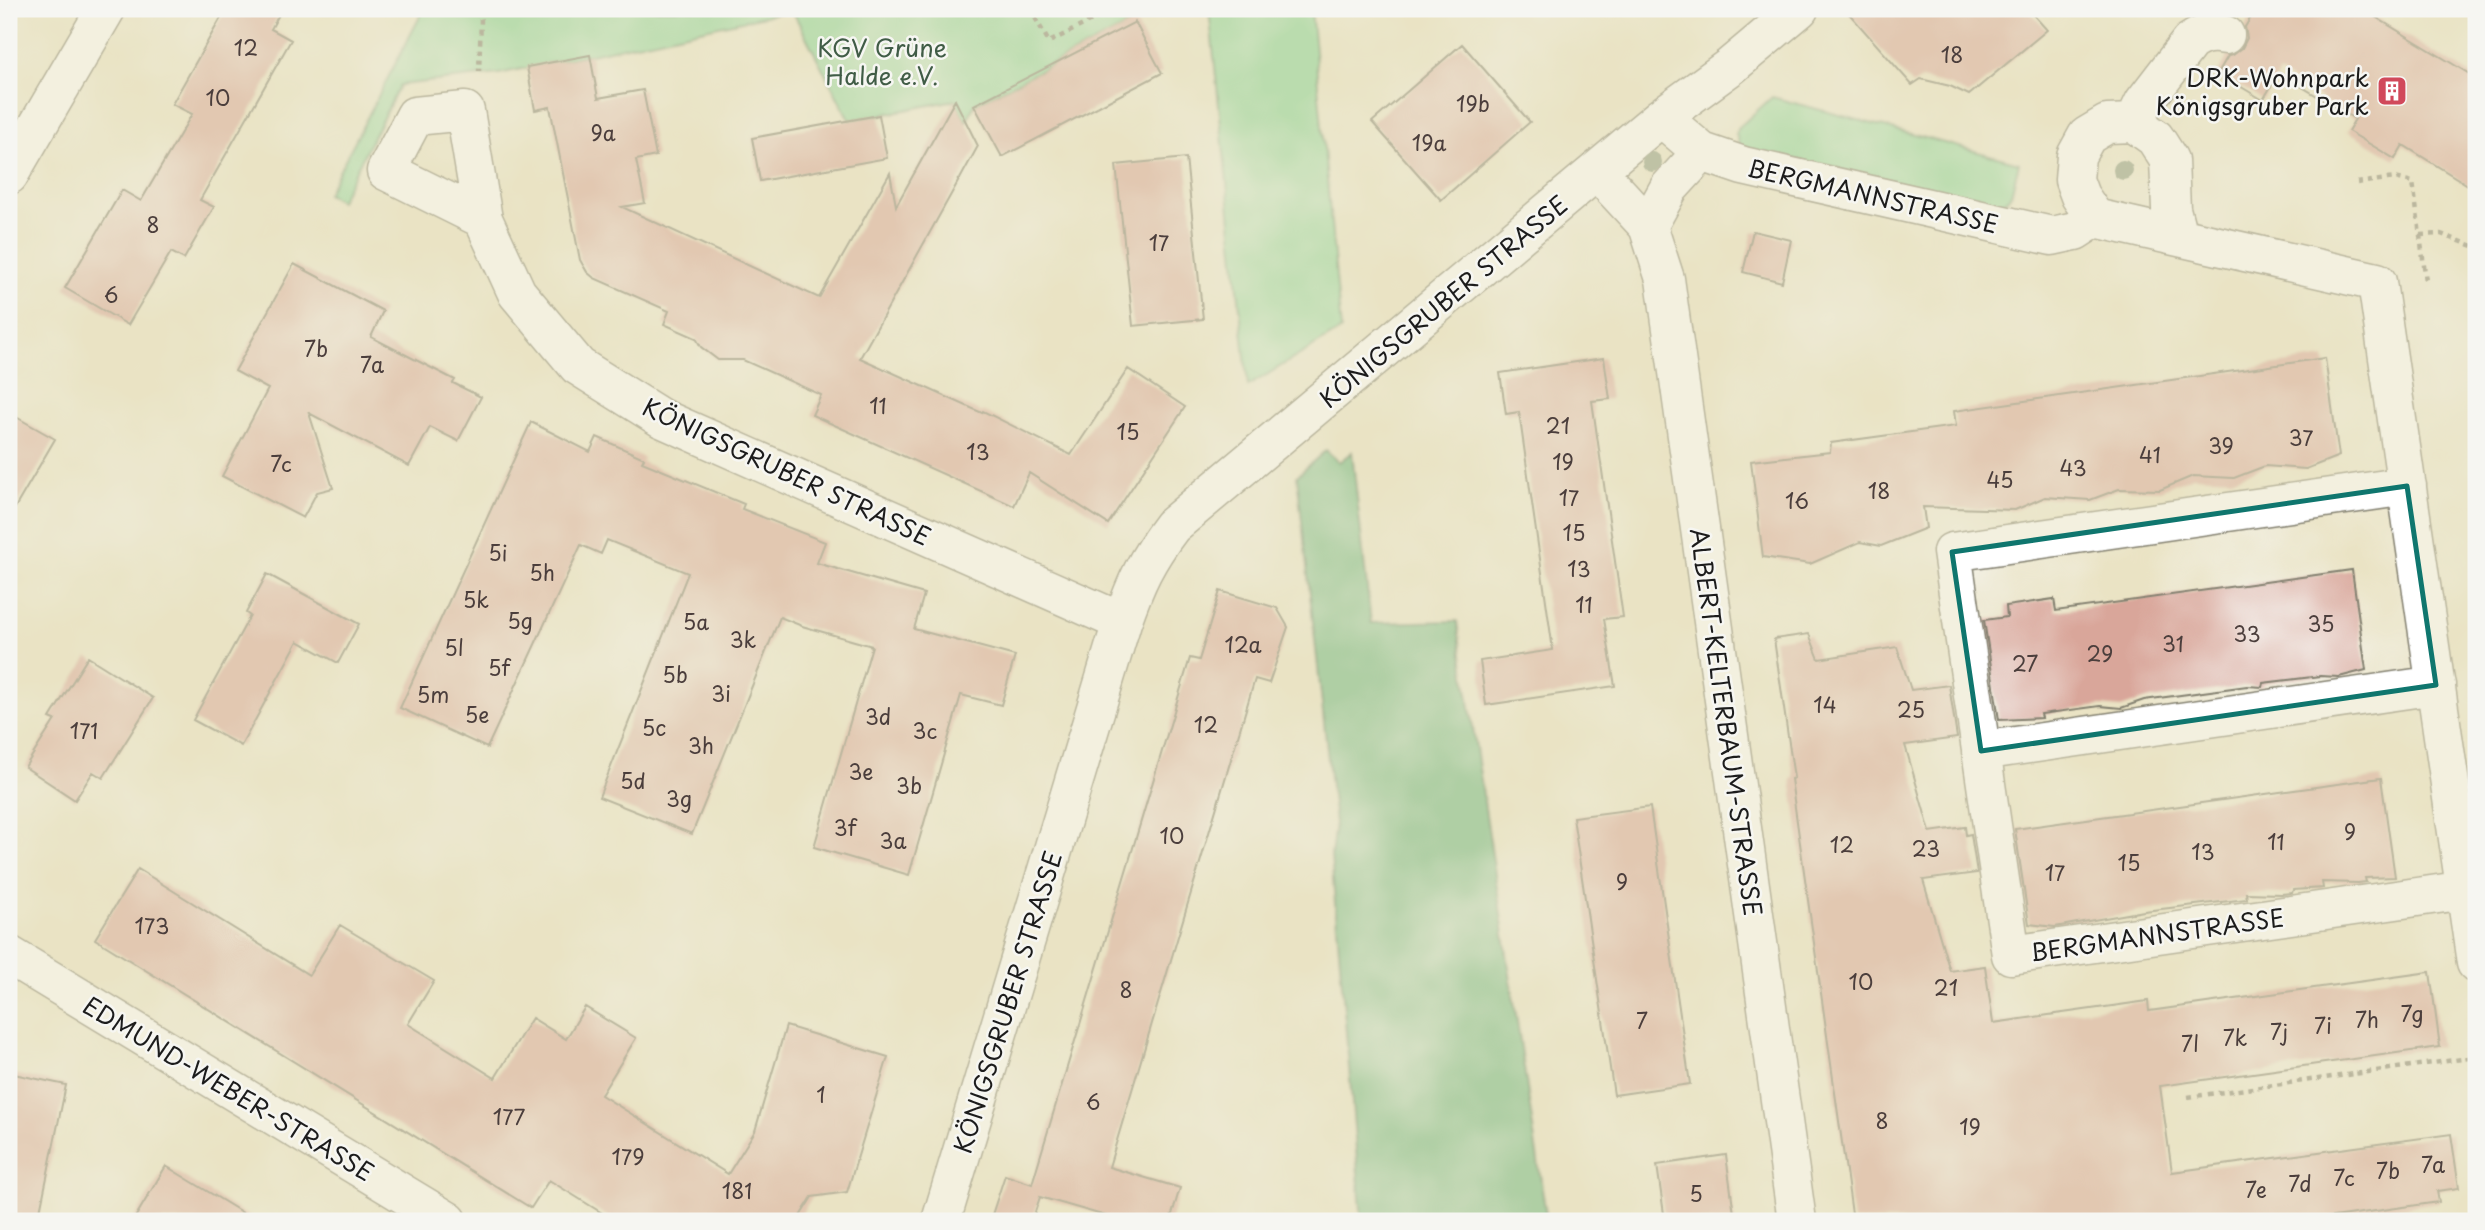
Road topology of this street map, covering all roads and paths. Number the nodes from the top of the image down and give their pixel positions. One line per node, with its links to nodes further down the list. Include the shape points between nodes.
1 (106, 9): 12 (street)
2 (478, 9): 7 (path, via 479,69)
3 (1030, 9): 4 (path, via 1049,42)
4 (1115, 9)
5 (1799, 9): 8 (street, KÖNIGSGRUBER STRASSE)
6 (2225, 35): 9 (street, via 2212,33 2190,42 2144,102)
7 (465, 111): 15 (street, KÖNIGSGRUBER STRASSE); 15 (street, via 415,116 386,171)
8 (1661, 117): 10 (street, BERGMANNSTRASSE); 11 (street, KÖNIGSGRUBER STRASSE)
9 (2134, 123): 14 (street, via 2107,124 2087,136 2076,156 2074,180); 18 (street, via 2155,138 2169,160 2171,209)
10 (1702, 152): 14 (street, BERGMANNSTRASSE, via 1743,166 2052,236 2075,231); 16 (street, via 1669,188)
11 (1597, 171): 16 (street, ALBERT-KELTERBAUM-STRASSE); 22 (street, KÖNIGSGRUBER STRASSE, via 1172,527 1136,580)
12 (9, 175)
13 (2357, 183): 17 (path, via 2395,178 2413,182)
14 (2095, 218): 18 (street)
15 (484, 219): 22 (street, KÖNIGSGRUBER STRASSE, via 517,293 578,366 660,418)
16 (1648, 226): 32 (street, ALBERT-KELTERBAUM-STRASSE, via 1665,279)
17 (2420, 235): 19 (path, via 2441,234); 20 (path)
18 (2178, 236): 21 (street, via 2377,282)
19 (2476, 247)
20 (2426, 282)
21 (2407, 486): 23 (street); 24 (street, BERGMANNSTRASSE, via 1952,552)
22 (1122, 622): 31 (street, KÖNIGSGRUBER STRASSE)
23 (2436, 685): 24 (street); 25 (street)
24 (1981, 751): 25 (street, BERGMANNSTRASSE, via 2011,955)
25 (2466, 890): 27 (street)
26 (9, 955): 30 (street, EDMUND-WEBER-STRASSE)
27 (2476, 962)
28 (2476, 1057): 29 (path)
29 (2188, 1097)
30 (448, 1221)
31 (941, 1221)
32 (1797, 1221)

